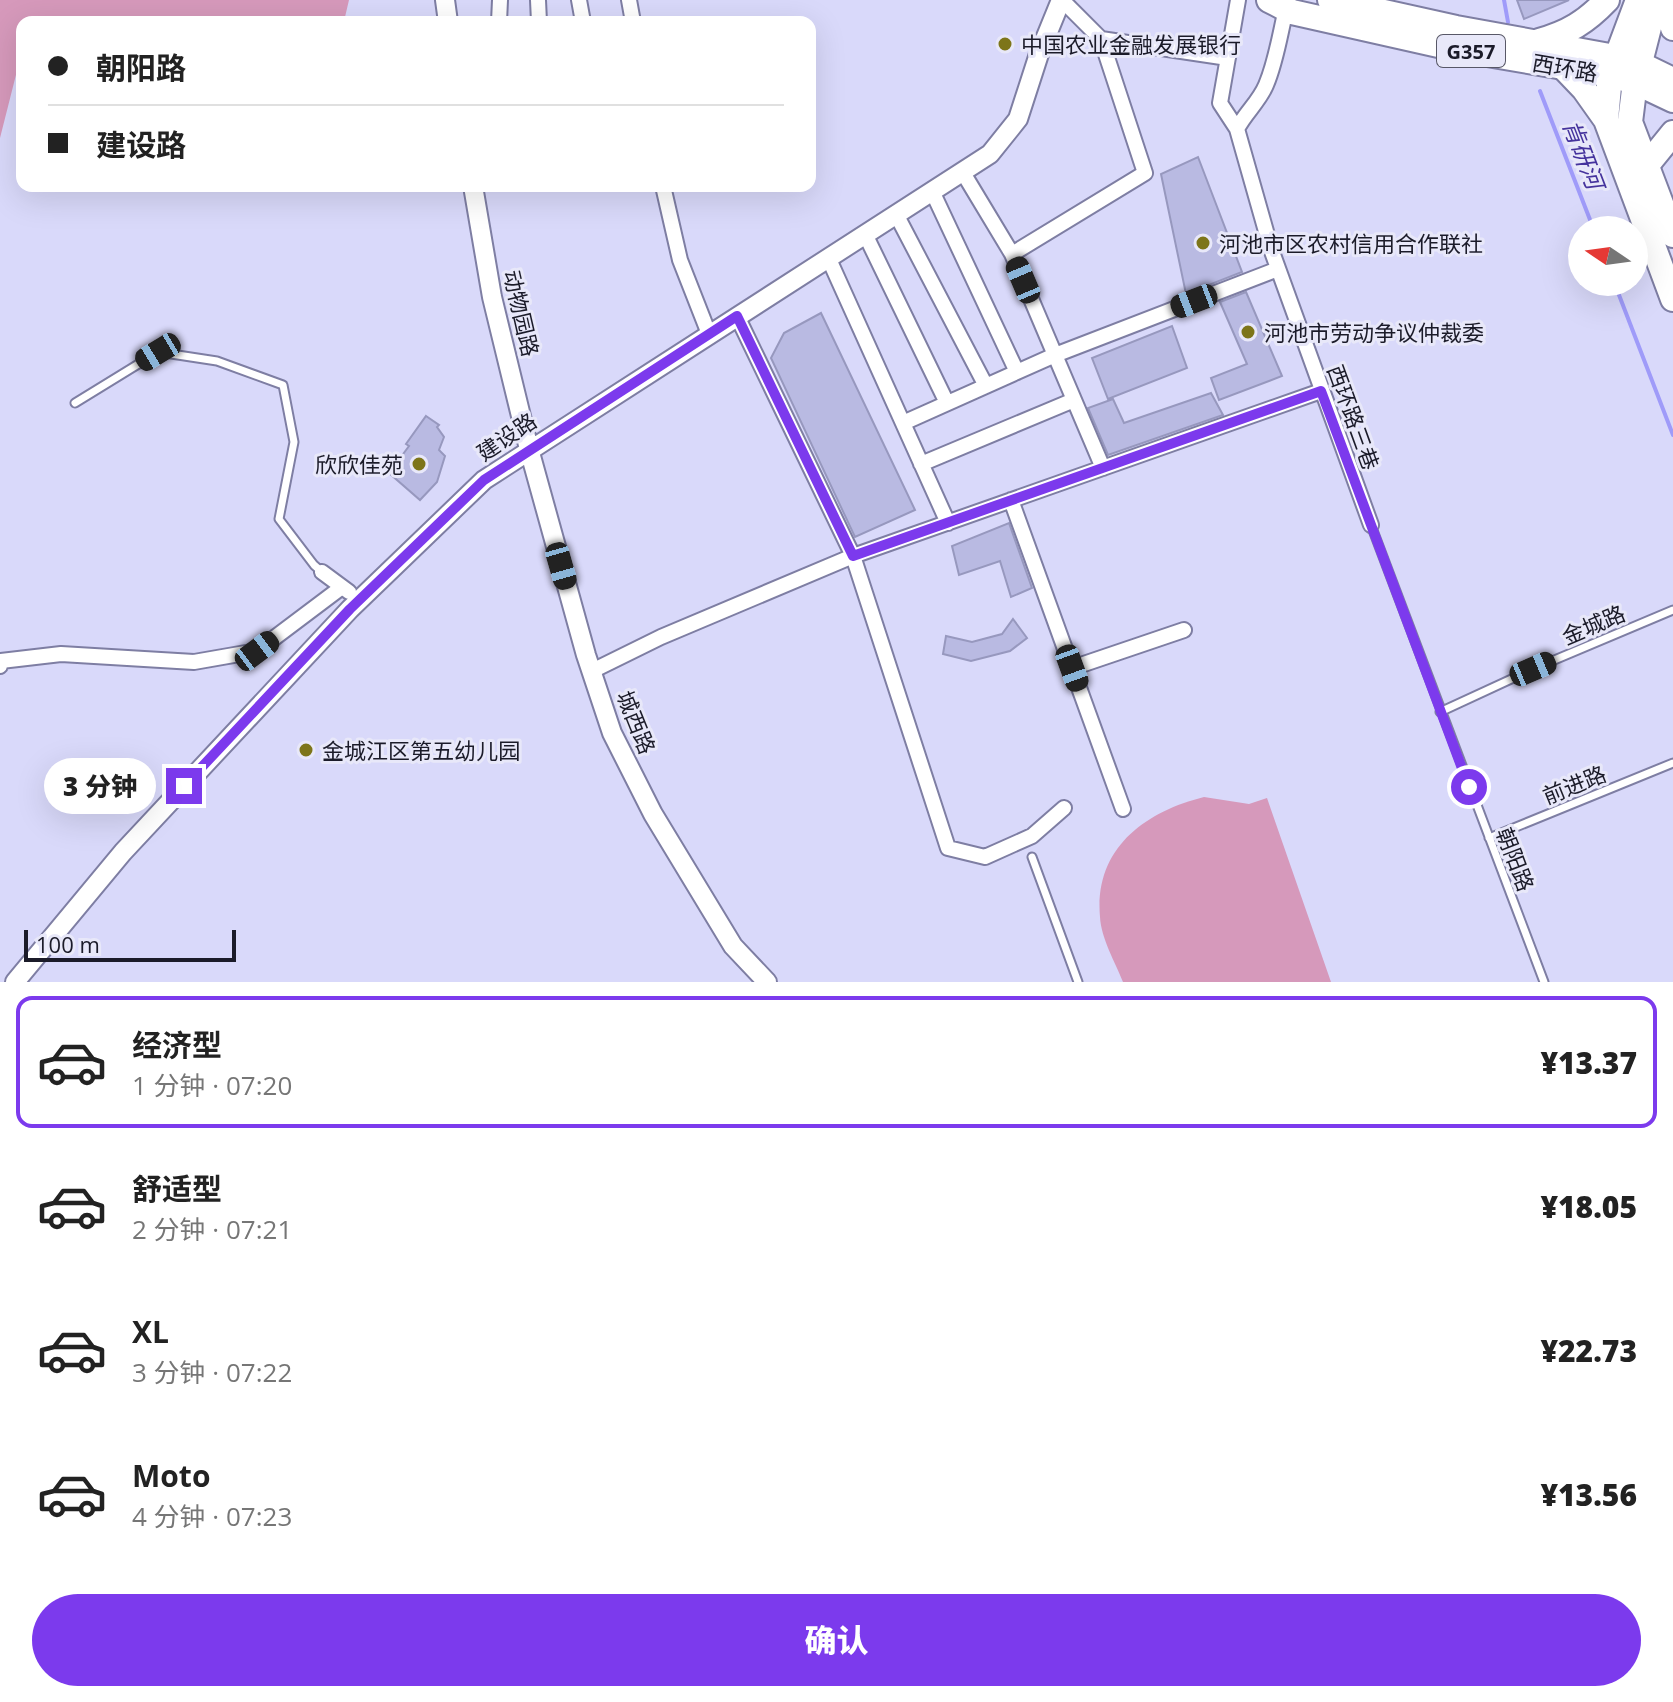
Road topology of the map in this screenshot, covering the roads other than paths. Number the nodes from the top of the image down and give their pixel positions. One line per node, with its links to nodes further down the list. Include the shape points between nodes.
1 (1061, 0): 10 (street); 22 (street, 建设路, via 1018,119 990,154)
2 (1238, 0): 12 (street, 西环路三巷)
3 (1330, 0): 11 (main road, 西环路 / G357)
4 (1607, 0): 11 (main road, via 1567,33)
5 (1638, 0): 13 (main road)
6 (1656, 0): 15 (main road)
7 (1665, 0): 9 (main road)
8 (1277, 5): 14 (main road, 西环路 / G357, via 1452,48); 19 (street, via 1266,85)
9 (1673, 28)
10 (1101, 39): 12 (street); 29 (street, via 1145,173)
11 (1536, 42): 13 (main road, 西环路 / G357)
12 (1228, 58): 19 (street, 西环路三巷, via 1220,103)
13 (1612, 66): 14 (main road, 西环路 / G357); 15 (main road, 西环路 / G357); 18 (main road)
14 (1563, 67): 18 (main road)
15 (1637, 73): 16 (main road, 西环路 / G357); 17 (main road, 西环路 / G357); 21 (main road, via 1630,122)
16 (1673, 80)
17 (1673, 100)
18 (1606, 120): 32 (main road)
19 (1237, 129): 31 (street, 西环路三巷)
20 (1673, 133): 21 (main road)
21 (1647, 165): 28 (main road)
22 (962, 171): 23 (street, 建设路); 29 (street)
23 (932, 191): 26 (street, 建设路); 36 (street)
24 (474, 192): 43 (street, 动物园路, via 492,297)
25 (664, 192): 34 (street, via 680,260)
26 (896, 214): 27 (street, 建设路); 37 (street)
27 (865, 234): 30 (street, 建设路); 41 (street)
28 (1673, 235)
29 (1012, 254): 35 (street)
30 (828, 257): 33 (street, 建设路); 42 (street)
31 (1278, 269): 35 (street); 38 (street, 西环路三巷)
32 (1673, 299)
33 (737, 316): 34 (street, 建设路); 49 (street)
34 (709, 334): 43 (street, 建设路)
35 (1055, 355): 36 (street); 39 (street)
36 (1017, 372): 37 (street)
37 (986, 386): 41 (street)
38 (1321, 391): 45 (street); 48 (street, 西环路三巷)
39 (1074, 400): 44 (street); 45 (street)
40 (75, 403): 50 (lane, via 158,352 217,361 283,385 294,442 279,519)
41 (947, 403): 42 (street)
42 (903, 423): 44 (street)
43 (529, 449): 52 (street, 建设路, via 484,480); 57 (street, 城西路)
44 (921, 464): 47 (street)
45 (1103, 468): 46 (street)
46 (1011, 500): 47 (street); 56 (street)
47 (948, 523): 49 (street)
48 (1371, 525): 58 (lane, 朝阳路)
49 (853, 556): 57 (street); 60 (street, via 948,848 985,857 1032,836)
50 (322, 572): 51 (street)
51 (342, 587): 52 (street); 55 (street, via 257,651 194,662 61,654 1,661)
52 (359, 600): 64 (street, 建设路, via 123,852)
53 (1673, 610): 58 (lane, 金城路)
54 (1184, 630): 56 (street)
55 (0, 666)
56 (1072, 668): 61 (street)
57 (592, 671): 65 (street, 城西路, via 612,733 653,814 733,946)
58 (1440, 712): 62 (lane, 朝阳路)
59 (1673, 763): 62 (lane, 前进路)
60 (1064, 808)
61 (1123, 809)
62 (1489, 838): 67 (lane, 朝阳路)
63 (1032, 857): 66 (lane)
64 (15, 982)
65 (767, 982)
66 (1078, 982)
67 (1544, 982)

